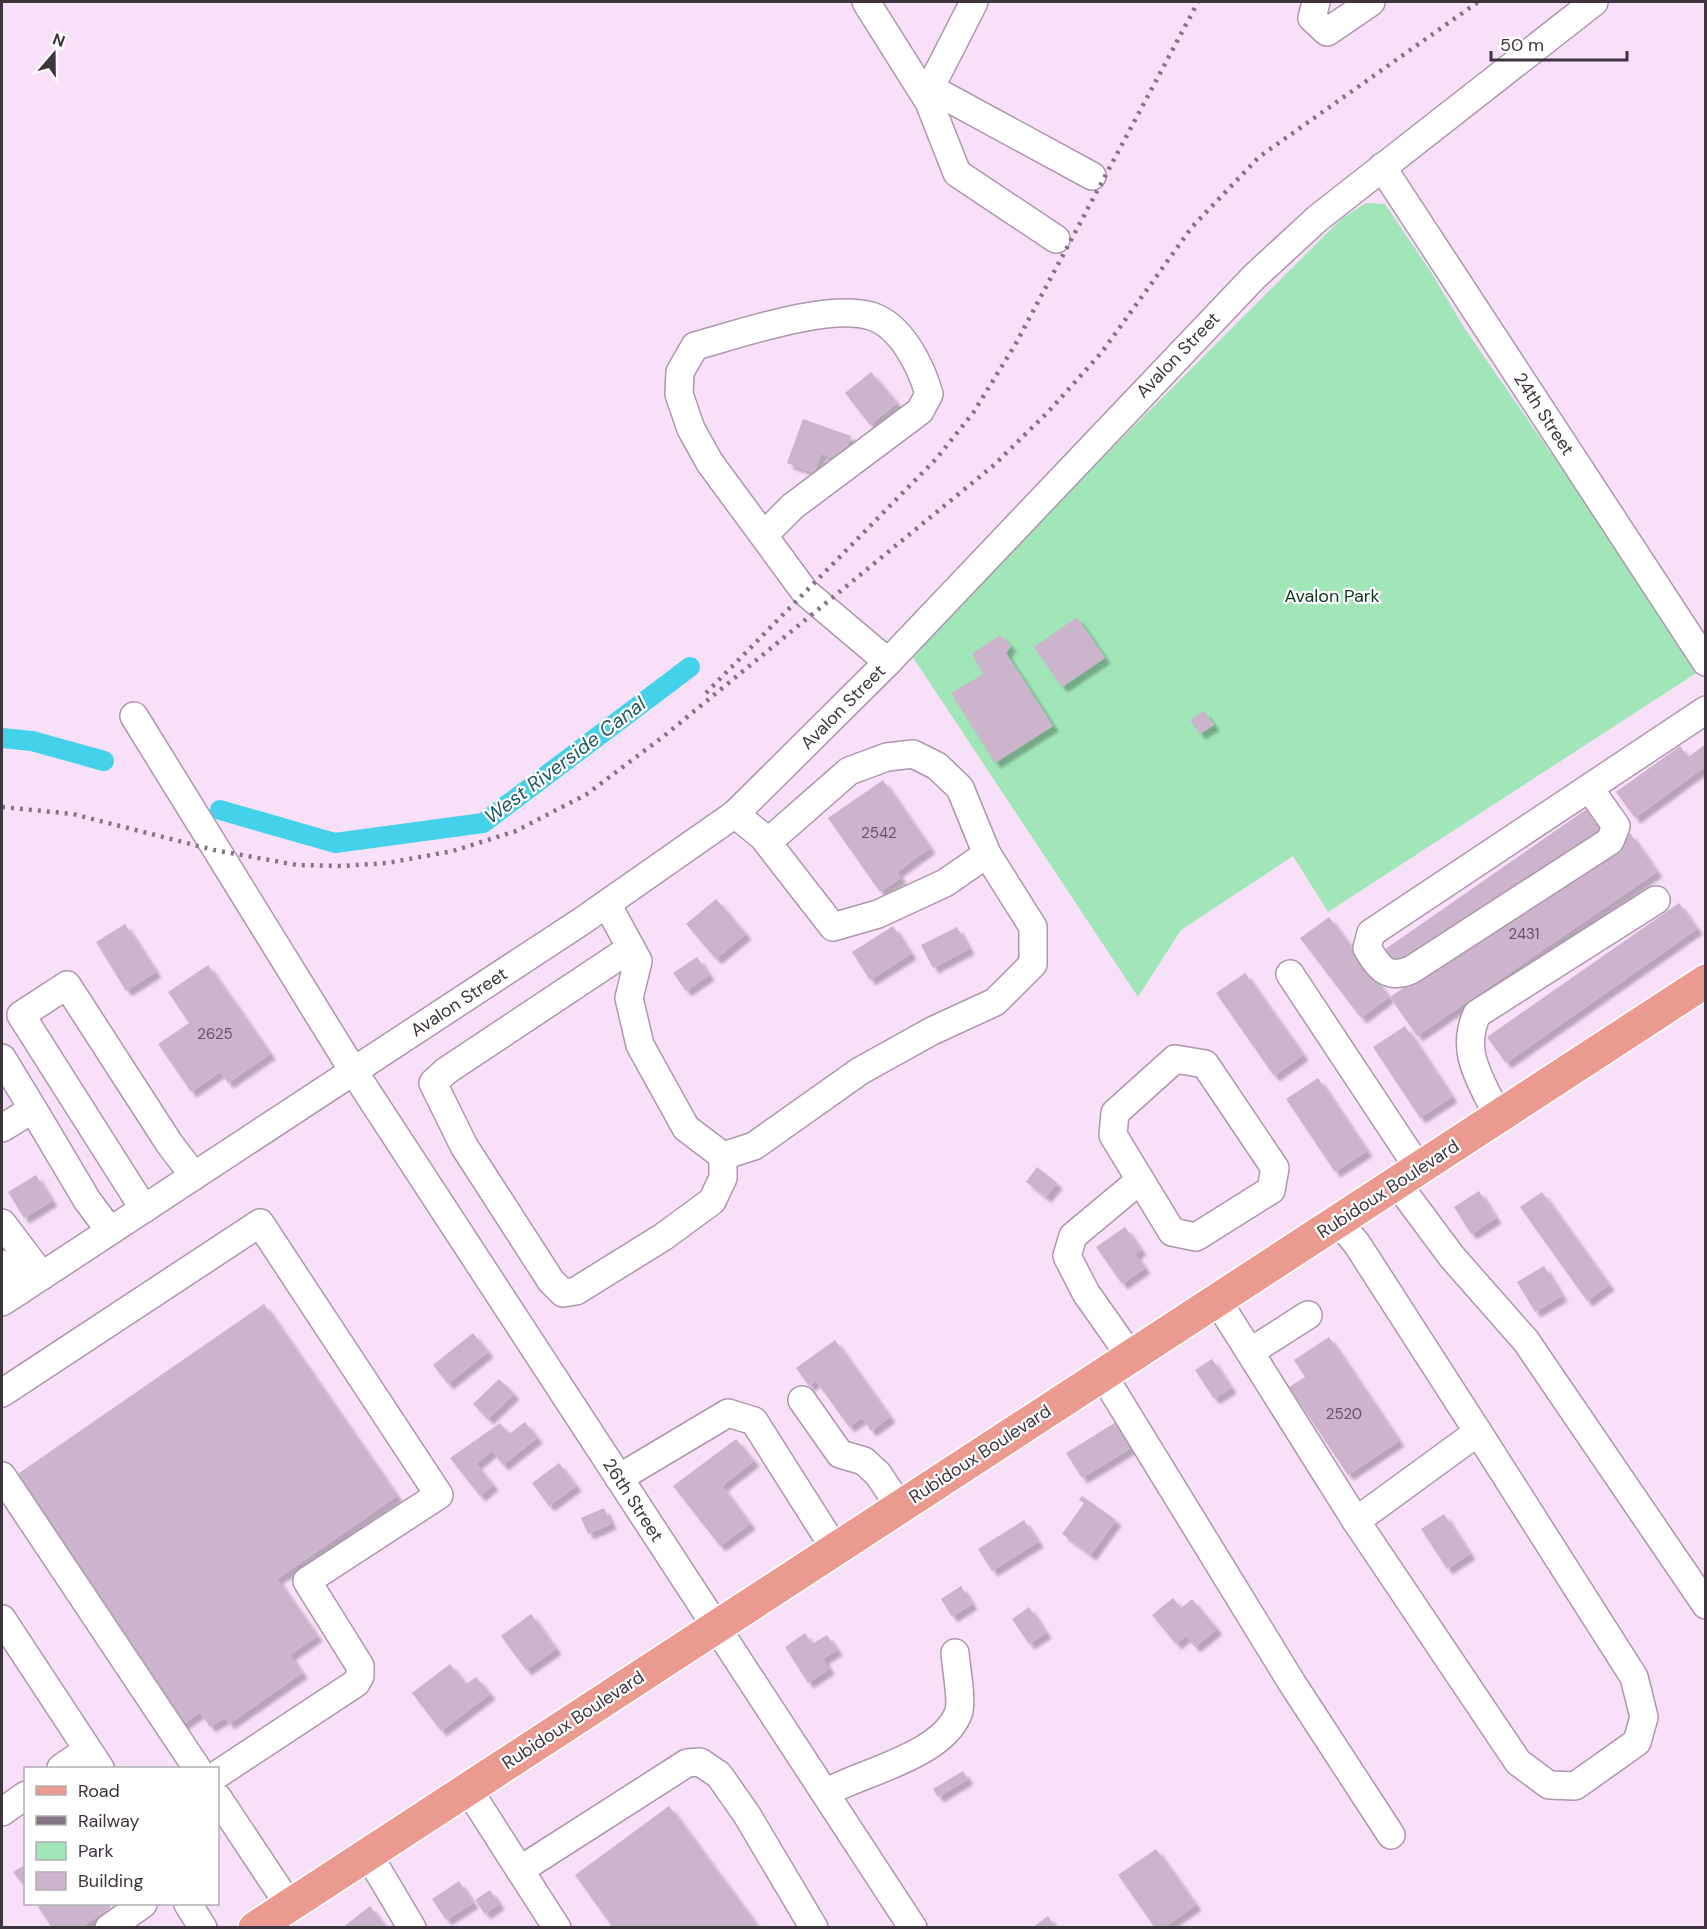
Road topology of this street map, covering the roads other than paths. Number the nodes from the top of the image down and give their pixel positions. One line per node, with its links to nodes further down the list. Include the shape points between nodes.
1 (867, 2): 6 (street)
2 (974, 2): 6 (street)
3 (1316, 2): 4 (street, via 1312,18 1327,32)
4 (1371, 2)
5 (1594, 2): 7 (street, Avalon Street)
6 (928, 92): 8 (street); 9 (street, via 957,173)
7 (1382, 167): 11 (street, Avalon Street, via 1318,218 1254,277); 12 (street, 24th Street)
8 (1092, 176)
9 (1056, 239)
10 (764, 536): 10 (street, via 793,506 920,411 929,394 897,332 871,316 833,314 778,323 695,346 680,372 679,394 691,429 710,463); 11 (street, via 805,592)
11 (888, 662): 16 (street, Avalon Street)
12 (1706, 662)
13 (1706, 710): 15 (street)
14 (134, 716): 25 (street, 26th Street)
15 (1590, 789): 15 (street, via 1371,933 1367,948 1380,969 1389,975 1411,970 1610,841 1616,826)
16 (735, 814): 17 (street); 20 (street, Avalon Street)
17 (768, 842): 18 (street, via 833,927 878,914 945,883); 18 (street, via 849,771 887,757 913,754 937,766 960,788)
18 (987, 854): 29 (street, via 1032,927 1033,964 995,1002 860,1071 754,1146)
19 (1656, 900): 27 (street, via 1477,1014 1470,1028 1470,1052)
20 (607, 904): 21 (street); 25 (street, Avalon Street)
21 (631, 948): 29 (street, via 638,961 629,998 640,1045 686,1128); 29 (street, via 433,1083 464,1146 551,1281 563,1293 576,1291 663,1238 712,1201 723,1178)
22 (1290, 974): 31 (street)
23 (1706, 981): 27 (main road, Rubidoux Boulevard)
24 (2, 1058): 26 (street)
25 (354, 1072): 30 (street, Avalon Street); 49 (street, 26th Street)
26 (33, 1109): 28 (street); 36 (street)
27 (1498, 1117): 31 (main road, Rubidoux Boulevard)
28 (2, 1128)
29 (723, 1156)
30 (194, 1176): 33 (street, Avalon Street); 33 (street, via 67,985 21,1015)
31 (1408, 1176): 34 (main road, Rubidoux Boulevard); 53 (street, via 1452,1257 1526,1341)
32 (1140, 1181): 32 (street, via 1113,1135 1115,1113 1175,1059 1205,1064 1275,1168 1271,1190 1196,1238 1172,1232); 43 (street, via 1073,1236 1068,1256 1086,1293)
33 (144, 1209): 36 (street, Avalon Street)
34 (1338, 1221): 40 (main road, Rubidoux Boulevard); 47 (street, via 1357,1244)
35 (2, 1223): 38 (street)
36 (110, 1231): 38 (street, Avalon Street)
37 (2, 1264): 39 (street)
38 (42, 1276): 39 (street, Avalon Street)
39 (10, 1296)
40 (1217, 1300): 42 (street); 43 (main road, Rubidoux Boulevard)
41 (1308, 1315): 42 (street)
42 (1250, 1352): 51 (street)
43 (1131, 1357): 44 (main road, Rubidoux Boulevard)
44 (1103, 1375): 50 (main road, Rubidoux Boulevard); 66 (street, via 1292,1683)
45 (2, 1393): 60 (street, via 260,1223 439,1495 307,1581 360,1666 356,1683)
46 (802, 1400): 50 (street, via 840,1454 864,1461 878,1474)
47 (1478, 1432): 51 (street); 51 (street, via 1634,1677 1644,1717 1637,1742 1575,1786 1549,1785 1518,1762)
48 (2, 1476): 59 (street)
49 (619, 1478): 52 (street, via 728,1413 754,1421); 55 (street, 26th Street)
50 (900, 1507): 52 (main road, Rubidoux Boulevard)
51 (1356, 1521)
52 (835, 1549): 55 (main road, Rubidoux Boulevard)
53 (1706, 1605)
54 (2, 1619): 57 (street)
55 (716, 1627): 61 (main road, Rubidoux Boulevard); 62 (street, 26th Street)
56 (955, 1653): 62 (street, via 959,1712 945,1734 911,1756)
57 (94, 1759): 58 (street)
58 (65, 1767)
59 (196, 1767)
60 (219, 1773)
61 (468, 1789): 67 (main road, Rubidoux Boulevard); 68 (street)
62 (825, 1792): 78 (street, 26th Street)
63 (24, 1796): 65 (street)
64 (219, 1800): 71 (street)
65 (2, 1812)
66 (1391, 1835)
67 (368, 1854): 71 (main road, Rubidoux Boulevard); 75 (street)
68 (520, 1870): 76 (street); 77 (street, via 687,1763 700,1762 719,1774)
69 (142, 1905): 72 (street)
70 (189, 1905): 73 (street)
71 (289, 1905): 74 (main road, Rubidoux Boulevard)
72 (109, 1928)
73 (204, 1928)
74 (255, 1928)
75 (412, 1928)
76 (557, 1928)
77 (814, 1928)
78 (913, 1928)

